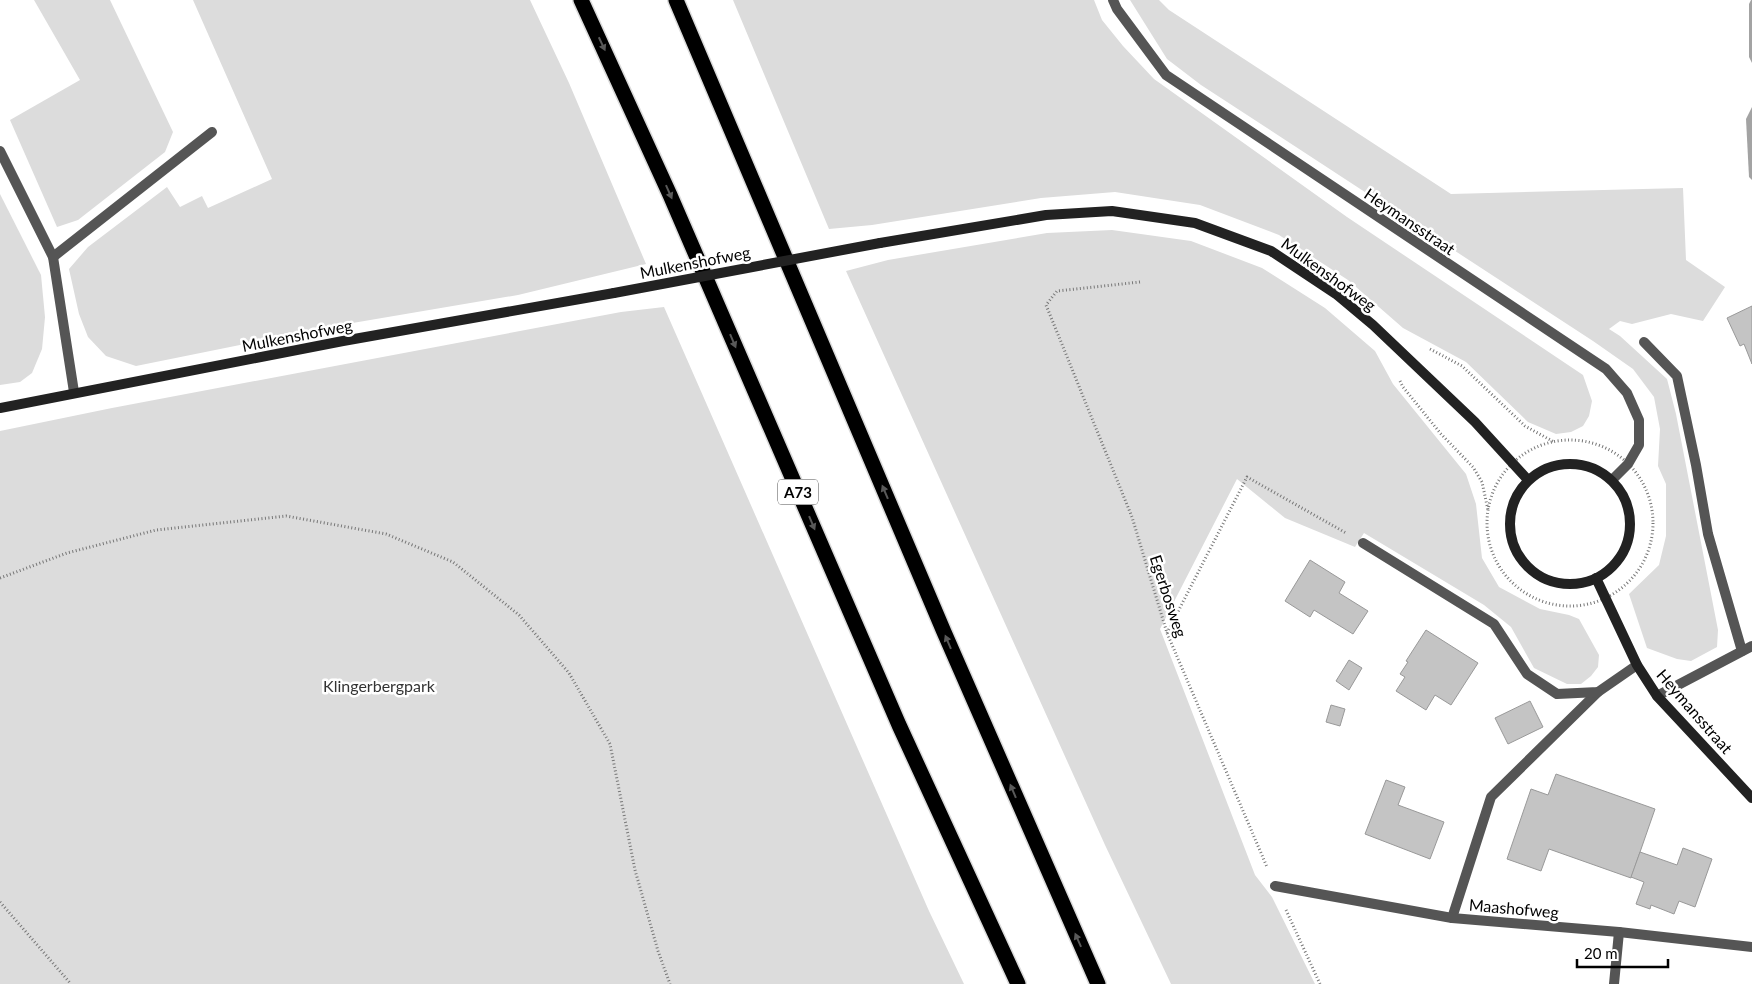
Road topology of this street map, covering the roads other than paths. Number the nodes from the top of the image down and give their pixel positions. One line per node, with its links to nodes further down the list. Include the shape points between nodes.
1 (581, 0): 24 (highway, A73, one-way to 24, via 670,195 899,726)
2 (676, 0): 25 (highway, one-way to 2, via 944,632)
3 (1113, 0): 11 (street, Heymansstraat, via 1166,76 1606,369 1627,393 1639,420 1639,445 1628,464)
4 (212, 132): 6 (street)
5 (0, 151): 6 (street)
6 (53, 257): 8 (street)
7 (1644, 342): 15 (street, via 1677,376 1708,534)
8 (74, 392): 9 (street, Mulkenshofweg); 10 (street, Mulkenshofweg, bridge, via 880,243 1046,215 1112,211 1195,224 1271,251 1336,294 1373,324 1474,422)
9 (0, 408)
10 (1528, 480): 11 (street, via 1559,464 1578,464); 13 (street, via 1515,496 1510,515 1515,551 1526,566 1541,577 1559,583 1578,584)
11 (1612, 480): 13 (street, via 1624,496 1629,514 1629,534 1623,552 1612,567)
12 (1363, 542): 17 (street, via 1494,624 1527,674 1557,694)
13 (1596, 578): 16 (street, Heymansstraat)
14 (1752, 646): 15 (street)
15 (1742, 651): 18 (street)
16 (1637, 665): 17 (street, Heymansstraat); 18 (street, Heymansstraat)
17 (1598, 692): 21 (street, Heymansstraat, via 1491,797)
18 (1657, 696): 19 (street, Heymansstraat)
19 (1752, 798)
20 (1275, 886): 21 (street, Maashofweg)
21 (1452, 918): 22 (street, Maashofweg)
22 (1619, 932): 23 (street, Maashofweg); 26 (street)
23 (1752, 947)
24 (1018, 984)
25 (1098, 984)
26 (1614, 984)

